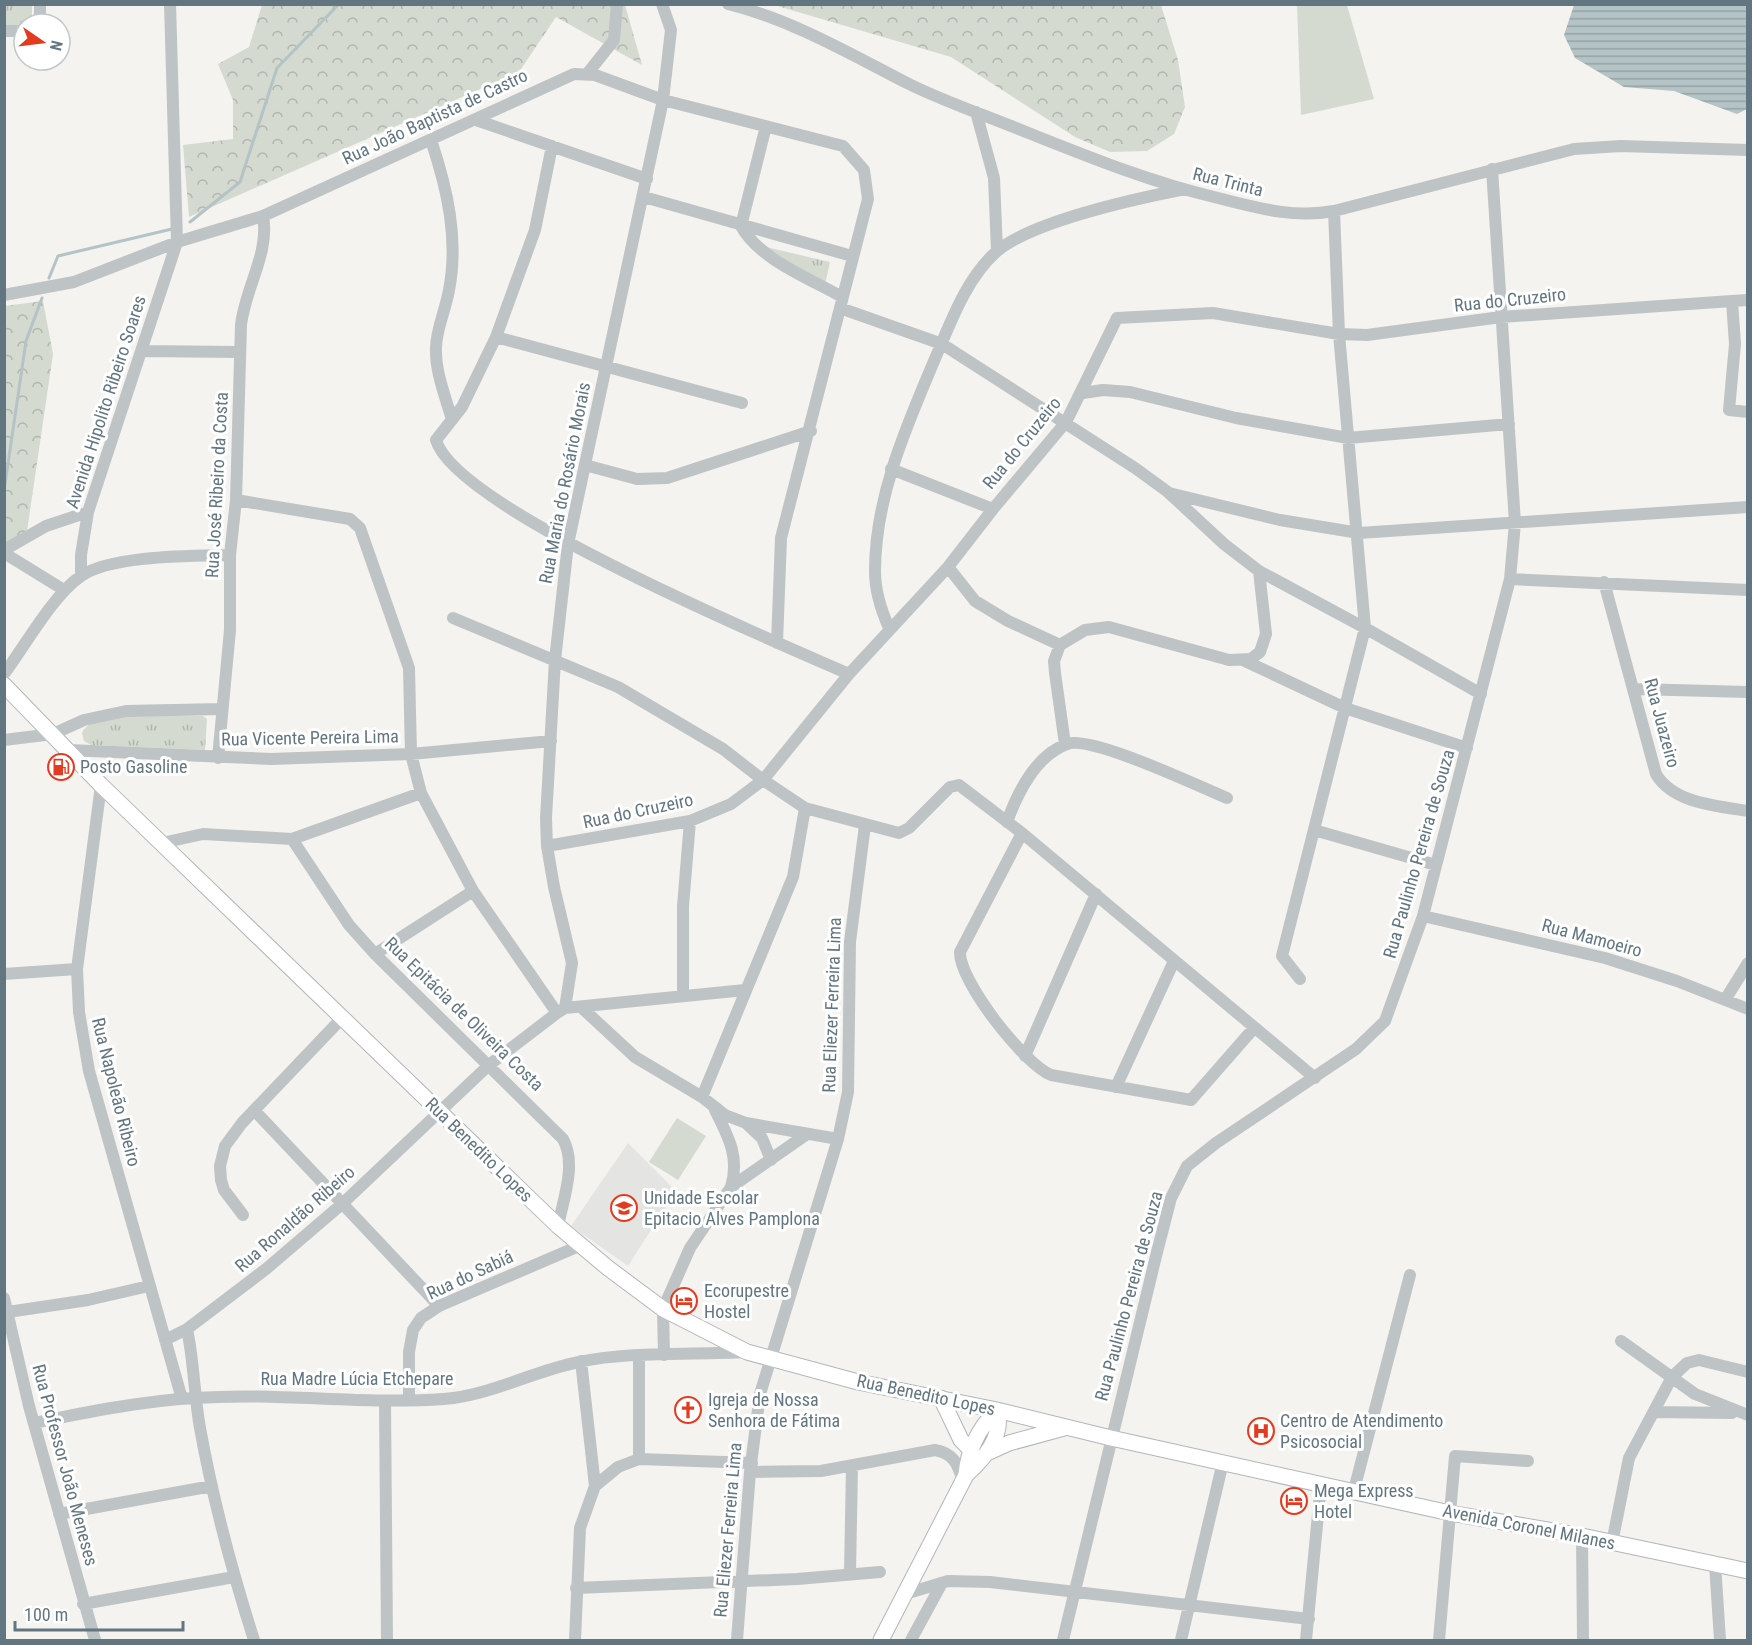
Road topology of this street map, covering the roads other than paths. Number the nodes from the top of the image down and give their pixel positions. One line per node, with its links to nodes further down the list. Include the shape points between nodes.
1 (170, 4): 20 (street, Avenida Hipolito Ribeiro Soares)
2 (617, 4): 5 (street, via 614,40)
3 (662, 4): 6 (street, Rua Maria do Rosário Morais, via 670,30)
4 (728, 4): 7 (street, Rua Trinta, via 832,44)
5 (587, 74): 6 (street); 8 (street, Rua João Baptista de Castro, via 566,77)
6 (663, 100): 9 (street); 14 (street, Rua Maria do Rosário Morais)
7 (976, 112): 15 (street, Rua Trinta); 21 (street, via 994,178)
8 (476, 120): 10 (street, Rua João Baptista de Castro); 11 (street)
9 (766, 126): 19 (street); 22 (street, via 843,146 860,162 868,182 868,199)
10 (431, 140): 18 (street, Rua João Baptista de Castro); 37 (street, via 443,177 452,236 450,289 436,348)
11 (552, 146): 14 (street); 29 (street, via 535,230)
12 (1748, 150): 13 (street, Rua Trinta, via 1597,146)
13 (1492, 169): 17 (street, Rua Trinta); 27 (street, Rua Paulinho Pereira de Souza)
14 (647, 179): 16 (street, Rua Maria do Rosário Morais)
15 (1182, 190): 17 (street, Rua Trinta, via 1283,213); 21 (street, via 1087,212)
16 (644, 197): 19 (street); 33 (street, Rua Maria do Rosário Morais)
17 (1334, 211): 28 (street)
18 (263, 216): 20 (street, Rua João Baptista de Castro); 32 (street, Rua José Ribeiro da Costa, via 266,231 244,304)
19 (741, 226): 22 (street); 26 (street, via 766,253)
20 (177, 242): 23 (street, Rua João Baptista de Castro, via 74,282); 31 (street, Avenida Hipolito Ribeiro Soares)
21 (997, 251): 30 (street, via 963,297)
22 (852, 256): 26 (street)
23 (4, 295)
24 (1748, 300): 25 (street, Rua do Cruzeiro)
25 (1732, 301): 27 (street, Rua do Cruzeiro); 36 (street, via 1735,344 1729,410)
26 (841, 302): 30 (street); 40 (street)
27 (1501, 317): 28 (street, Rua do Cruzeiro, via 1379,335); 39 (street, Rua Paulinho Pereira de Souza)
28 (1339, 334): 34 (street, Rua do Cruzeiro, via 1213,313 1117,318); 41 (street)
29 (496, 336): 33 (street); 37 (street, via 462,408)
30 (942, 344): 38 (street); 43 (street)
31 (141, 351): 32 (street); 48 (street, Avenida Hipolito Ribeiro Soares)
32 (240, 352): 45 (street, Rua José Ribeiro da Costa)
33 (606, 366): 35 (street); 42 (street, Rua Maria do Rosário Morais)
34 (1083, 393): 38 (street, Rua do Cruzeiro); 41 (street, via 1130,392 1236,418)
35 (742, 403)
36 (1748, 412)
37 (452, 420): 51 (street, via 436,440 450,463 466,478)
38 (1066, 422): 44 (street); 47 (street, Rua do Cruzeiro)
39 (1509, 424): 41 (street); 49 (street, Rua Paulinho Pereira de Souza)
40 (811, 431): 42 (street, via 667,478 637,479); 64 (street, via 781,538)
41 (1348, 438): 50 (street)
42 (585, 465): 51 (street, Rua Maria do Rosário Morais)
43 (891, 469): 47 (street); 62 (street, via 875,572 877,594)
44 (1168, 492): 50 (street, via 1280,520); 55 (street)
45 (236, 500): 53 (street, Rua José Ribeiro da Costa); 82 (street, via 350,519 360,528 409,668)
46 (1748, 507): 49 (street)
47 (993, 508): 54 (street, Rua do Cruzeiro)
48 (88, 512): 52 (street, via 46,526); 56 (street, Avenida Hipolito Ribeiro Soares)
49 (1515, 523): 50 (street); 57 (street, Rua Paulinho Pereira de Souza)
50 (1359, 533): 63 (street)
51 (568, 544): 64 (street); 66 (street, Rua Maria do Rosário Morais)
52 (4, 551): 59 (street)
53 (230, 555): 56 (street, via 142,560); 75 (street, Rua José Ribeiro da Costa, via 230,630)
54 (948, 567): 62 (street, Rua do Cruzeiro); 65 (street, via 966,593 984,607)
55 (1259, 571): 63 (street); 67 (street, via 1266,634 1256,657)
56 (81, 575): 59 (street)
57 (1510, 579): 58 (street); 73 (street, Rua Paulinho Pereira de Souza)
58 (1604, 582): 60 (street); 71 (street, Rua Juazeiro)
59 (64, 590): 68 (street)
60 (1748, 590)
61 (453, 618): 66 (street)
62 (889, 628): 69 (street, Rua do Cruzeiro)
63 (1365, 628): 73 (street); 74 (street)
64 (777, 643): 69 (street)
65 (1060, 645): 67 (street, via 1085,630 1109,627); 79 (street, via 1054,661)
66 (555, 660): 78 (street, Rua Maria do Rosário Morais); 84 (street, via 659,710 723,749)
67 (1245, 661): 74 (street)
68 (4, 674)
69 (849, 674): 84 (street, Rua do Cruzeiro)
70 (4, 685): 76 (main road, Rua Benedito Lopes)
71 (1635, 689): 72 (street); 89 (street, Rua Juazeiro, via 1661,784 1692,799)
72 (1748, 692)
73 (1481, 694): 80 (street, Rua Paulinho Pereira de Souza)
74 (1345, 708): 80 (street); 93 (street)
75 (221, 709): 76 (street, via 126,711 84,720); 83 (street, Rua José Ribeiro da Costa)
76 (53, 734): 77 (street); 81 (main road, Rua Benedito Lopes)
77 (4, 740)
78 (551, 741): 82 (street, Rua Vicente Pereira Lima); 97 (street, Rua Maria do Rosário Morais)
79 (1065, 744): 87 (street, via 1090,744); 91 (street, via 1028,777)
80 (1467, 748): 98 (street, Rua Paulinho Pereira de Souza)
81 (69, 750): 83 (street, Rua Vicente Pereira Lima); 85 (main road, Rua Benedito Lopes)
82 (411, 754): 83 (street, Rua Vicente Pereira Lima); 86 (street)
83 (218, 758)
84 (763, 780): 88 (street); 90 (street, Rua do Cruzeiro, via 731,804)
85 (101, 785): 96 (main road, Rua Benedito Lopes); 105 (street, Rua Napoleão Ribeiro)
86 (421, 793): 95 (street); 99 (street)
87 (1227, 798)
88 (805, 808): 92 (street); 108 (street, via 793,877)
89 (1748, 811)
90 (690, 821): 97 (street, Rua do Cruzeiro); 109 (street, via 683,906)
91 (1007, 822): 92 (street, via 956,785 903,832 891,833); 94 (street)
92 (865, 825): 126 (street, Rua Eliezer Ferreira Lima, via 850,942 850,1079)
93 (1314, 830): 98 (street); 107 (street, via 1282,956)
94 (1022, 833): 100 (street); 116 (street, via 960,958 984,1005)
95 (292, 839): 96 (street, via 203,834); 102 (street, Rua Epitácia de Oliveira Costa, via 349,925)
96 (162, 843): 114 (main road, Rua Benedito Lopes)
97 (547, 846): 113 (street, Rua Maria do Rosário Morais, via 572,963)
98 (1436, 865): 101 (street, Rua Paulinho Pereira de Souza)
99 (473, 891): 102 (street); 113 (street)
100 (1096, 894): 103 (street); 116 (street)
101 (1423, 916): 110 (street, Rua Mamoeiro, via 1605,958); 118 (street, Rua Paulinho Pereira de Souza, via 1384,1021 1356,1049)
102 (375, 954): 117 (street, Rua Epitácia de Oliveira Costa)
103 (1174, 961): 115 (street); 119 (street)
104 (1748, 963): 110 (street)
105 (77, 969): 106 (street); 134 (street, Rua Napoleão Ribeiro, via 79,1012 89,1071)
106 (4, 975)
107 (1300, 979)
108 (745, 990): 109 (street); 120 (street)
109 (683, 994): 111 (street)
110 (1725, 1000): 112 (street, Rua Mamoeiro)
111 (581, 1007): 113 (street); 120 (street, via 635,1057)
112 (1748, 1009)
113 (561, 1011): 117 (street, Rua Ronaldão Ribeiro)
114 (343, 1017): 122 (street); 123 (main road, Rua Benedito Lopes)
115 (1254, 1028): 118 (street); 119 (street, via 1191,1100)
116 (1025, 1056): 119 (street, via 1051,1075)
117 (489, 1065): 123 (street, Rua Ronaldão Ribeiro); 131 (street, Rua Epitácia de Oliveira Costa, via 555,1129 567,1146 568,1170)
118 (1316, 1078): 158 (street, Rua Paulinho Pereira de Souza, via 1216,1143 1182,1174 1156,1252)
119 (1116, 1087)
120 (702, 1097): 121 (street)
121 (715, 1109): 124 (street); 128 (street, via 733,1148)
122 (255, 1111): 129 (street); 130 (street, via 230,1137 220,1166 224,1190)
123 (440, 1113): 129 (street, Rua Ronaldão Ribeiro); 131 (main road, Rua Benedito Lopes)
124 (746, 1124): 125 (street); 127 (street, via 762,1138)
125 (807, 1134): 126 (street); 127 (street)
126 (838, 1138): 145 (street, Rua Eliezer Ferreira Lima)
127 (771, 1160): 128 (street)
128 (731, 1187): 137 (street, via 696,1238)
129 (342, 1204): 136 (street); 139 (street, Rua Ronaldão Ribeiro)
130 (243, 1215)
131 (558, 1226): 132 (main road, Rua Benedito Lopes)
132 (579, 1246): 136 (street, Rua do Sabiá); 137 (main road, Rua Benedito Lopes)
133 (1410, 1275): 170 (street)
134 (149, 1286): 138 (street); 140 (street, Rua Napoleão Ribeiro)
135 (4, 1298): 138 (street, Rua Professor João Meneses)
136 (440, 1306): 151 (street, Rua do Sabiá, via 421,1318 413,1330 409,1352)
137 (663, 1309): 142 (main road, Rua Benedito Lopes); 143 (street)
138 (8, 1312): 156 (street, Rua Professor João Meneses)
139 (187, 1329): 140 (street, Rua Ronaldão Ribeiro); 150 (street, via 195,1366)
140 (165, 1340): 150 (street, Rua Napoleão Ribeiro)
141 (1621, 1341): 148 (street)
142 (747, 1352): 143 (street, Rua Madre Lúcia Etchepare); 145 (main road, Rua Benedito Lopes)
143 (664, 1355): 144 (street, Rua Madre Lúcia Etchepare)
144 (639, 1357): 146 (street, Rua Madre Lúcia Etchepare); 161 (street)
145 (770, 1357): 149 (main road, Rua Benedito Lopes, via 858,1382); 165 (street, Rua Eliezer Ferreira Lima, via 760,1394)
146 (581, 1361): 151 (street, Rua Madre Lúcia Etchepare, via 468,1396); 169 (street)
147 (1748, 1372): 148 (street, via 1699,1360 1687,1363)
148 (1672, 1377): 154 (street); 155 (street, via 1701,1397)
149 (941, 1398): 153 (main road, Rua Benedito Lopes); 159 (main road)
150 (189, 1399): 152 (street, Rua Madre Lúcia Etchepare, via 311,1397); 156 (street, Rua Madre Lúcia Etchepare); 168 (street, Rua Napoleão Ribeiro)
151 (410, 1400): 152 (street, Rua Madre Lúcia Etchepare)
152 (385, 1401): 190 (street)
153 (997, 1410): 157 (main road, Rua Benedito Lopes); 159 (main road); 160 (main road, via 999,1432)
154 (1654, 1412): 155 (street); 174 (street, via 1629,1458)
155 (1742, 1414)
156 (34, 1423): 172 (street, Rua Professor João Meneses)
157 (1065, 1428): 158 (main road, Avenida Coronel Milanes); 160 (main road)
158 (1110, 1438): 163 (main road, Avenida Coronel Milanes); 183 (street, Rua Paulinho Pereira de Souza)
159 (970, 1449): 166 (main road)
160 (987, 1453): 166 (main road)
161 (639, 1459): 165 (street); 169 (street, via 618,1467)
162 (1528, 1461): 171 (street, via 1455,1456)
163 (1223, 1462): 167 (main road, Avenida Coronel Milanes); 186 (street)
164 (852, 1466): 165 (street, via 800,1472); 166 (street, via 935,1450 950,1455); 178 (street)
165 (751, 1467): 180 (street, Rua Eliezer Ferreira Lima)
166 (965, 1478): 184 (main road)
167 (1321, 1483): 170 (main road, Avenida Coronel Milanes); 187 (street)
168 (212, 1486): 172 (street); 179 (street, Rua Napoleão Ribeiro)
169 (596, 1486): 182 (street, via 580,1528)
170 (1354, 1490): 171 (main road, Avenida Coronel Milanes)
171 (1450, 1513): 173 (main road, Avenida Coronel Milanes); 198 (street)
172 (59, 1514): 185 (street, Rua Professor João Meneses)
173 (1582, 1536): 174 (main road, Avenida Coronel Milanes); 199 (street)
174 (1612, 1543): 175 (main road, Avenida Coronel Milanes)
175 (1715, 1564): 176 (main road, Avenida Coronel Milanes); 200 (street)
176 (1748, 1571)
177 (880, 1572): 178 (street)
178 (850, 1574): 180 (street)
179 (234, 1577): 185 (street); 189 (street, Rua Napoleão Ribeiro)
180 (743, 1581): 182 (street); 192 (street, Rua Eliezer Ferreira Lima)
181 (942, 1583): 183 (street, via 990,1582); 184 (street); 194 (street)
182 (576, 1588): 191 (street)
183 (1073, 1591): 186 (street); 195 (street, Rua Paulinho Pereira de Souza)
184 (905, 1594): 193 (main road)
185 (83, 1604): 188 (street, Rua Professor João Meneses)
186 (1189, 1606): 187 (street); 196 (street)
187 (1308, 1619): 197 (street)
188 (94, 1641)
189 (254, 1641)
190 (387, 1641)
191 (575, 1641)
192 (737, 1641)
193 (881, 1641)
194 (911, 1641)
195 (1063, 1641)
196 (1181, 1641)
197 (1306, 1641)
198 (1439, 1641)
199 (1583, 1641)
200 (1720, 1641)

